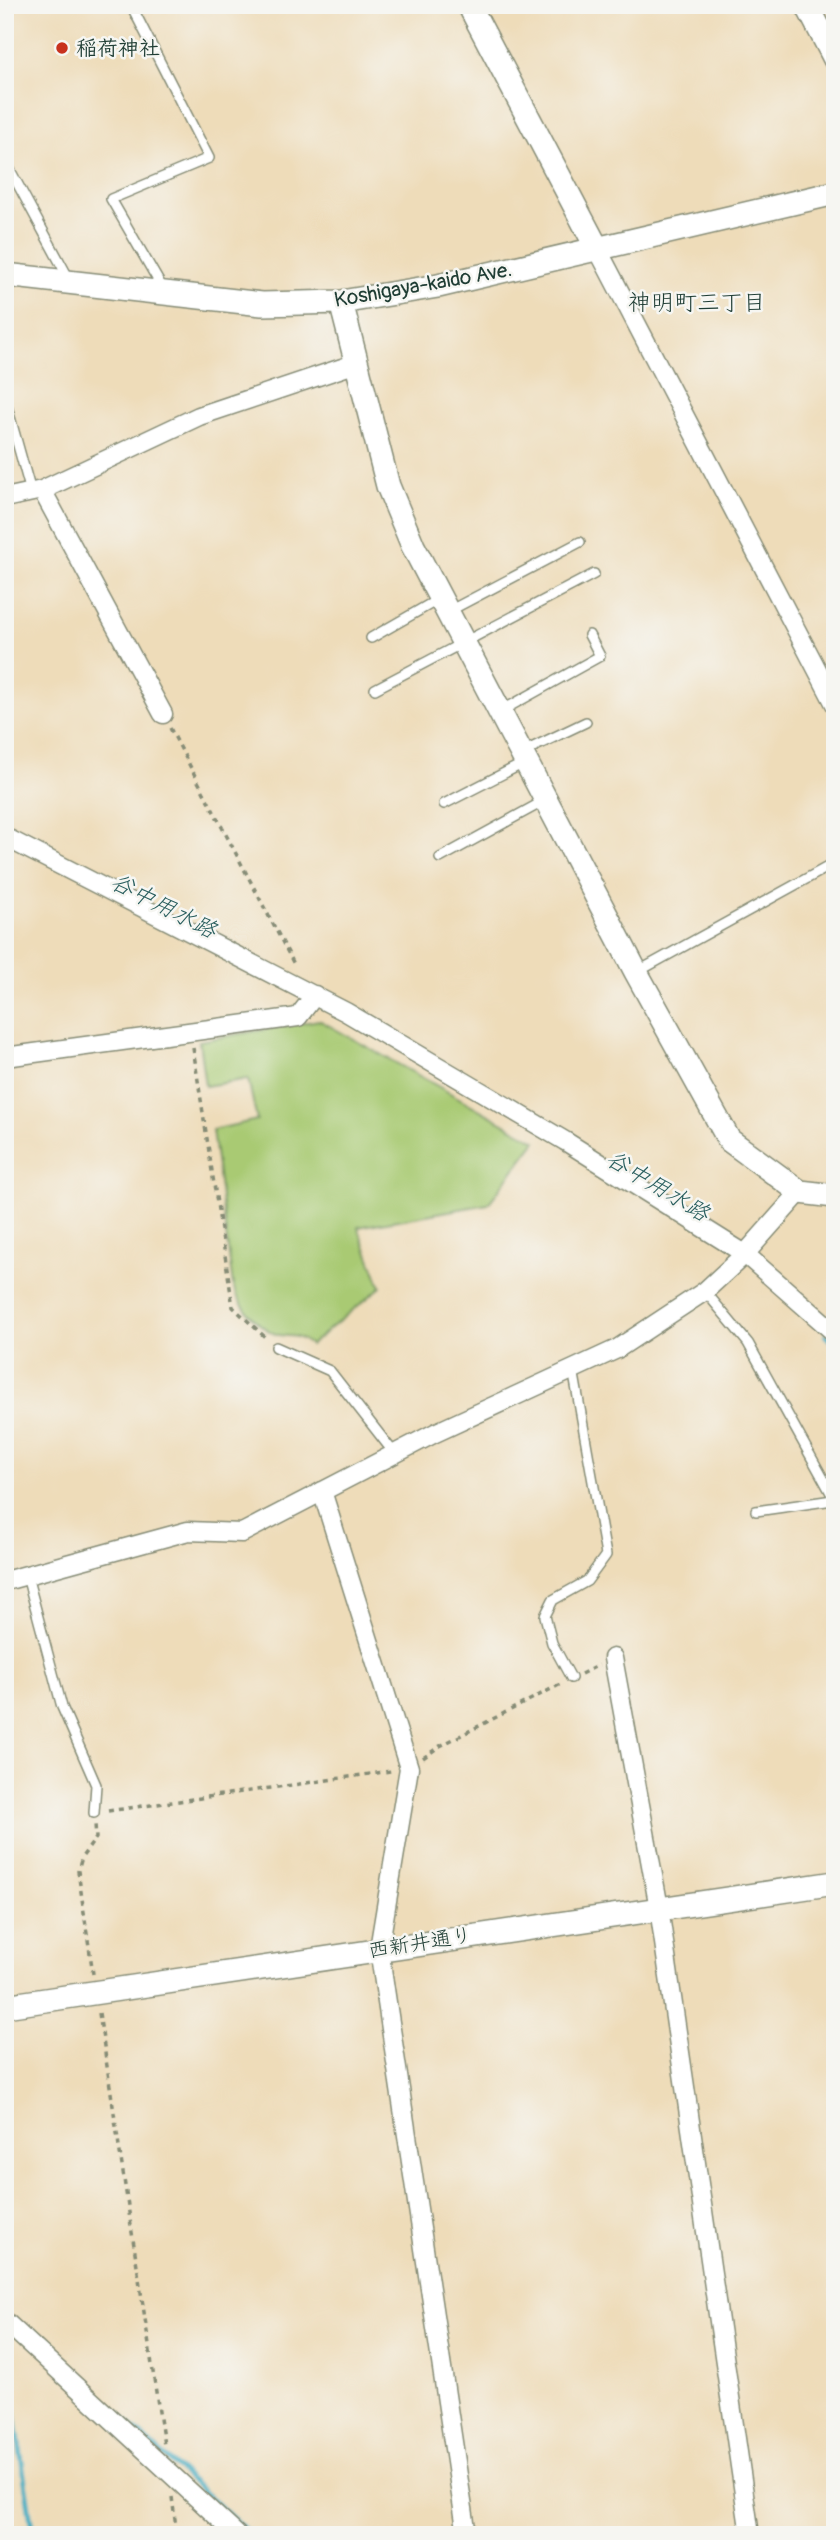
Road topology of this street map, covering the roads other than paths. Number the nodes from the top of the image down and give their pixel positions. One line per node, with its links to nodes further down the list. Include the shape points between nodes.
1 (131, 5): 10 (lane, via 209,158 111,199)
2 (469, 5): 7 (street)
3 (807, 5): 4 (street)
4 (835, 59)
5 (5, 170): 9 (lane, via 9,168)
6 (835, 193): 7 (street, Koshigaya-kaido Ave.)
7 (598, 250): 11 (street, Koshigaya-kaido Ave., via 438,286); 23 (street)
8 (5, 275): 9 (street, Koshigaya-kaido Ave.)
9 (71, 283): 10 (street, Koshigaya-kaido Ave.)
10 (165, 293): 11 (street, Koshigaya-kaido Ave., via 262,304)
11 (341, 302): 12 (street)
12 (357, 363): 14 (street, via 199,416); 18 (street, via 388,486)
13 (5, 400): 14 (lane)
14 (37, 491): 15 (street); 25 (street)
15 (5, 498)
16 (580, 542): 18 (lane)
17 (594, 574): 21 (lane)
18 (444, 605): 20 (lane); 21 (street)
19 (589, 635): 24 (lane, via 600,656)
20 (371, 638)
21 (463, 641): 22 (lane); 24 (street)
22 (376, 689)
23 (835, 704)
24 (500, 712): 27 (street)
25 (163, 714)
26 (586, 722): 27 (lane)
27 (524, 758): 28 (street); 29 (lane)
28 (546, 800): 31 (lane); 33 (street)
29 (444, 804)
30 (5, 837): 34 (street)
31 (440, 858)
32 (835, 863): 33 (lane)
33 (636, 972): 36 (street, via 729,1140)
34 (314, 995): 35 (street, via 298,1017); 38 (street, via 565,1141)
35 (5, 1057)
36 (800, 1192): 37 (street); 38 (street)
37 (835, 1196)
38 (745, 1254): 39 (street); 40 (street)
39 (705, 1291): 42 (street, via 617,1349); 45 (lane, via 748,1343)
40 (835, 1333)
41 (276, 1347): 43 (lane, via 330,1371)
42 (573, 1369): 43 (street); 50 (lane, via 606,1555 587,1581 553,1600 545,1616 552,1643)
43 (394, 1453): 44 (street)
44 (322, 1491): 47 (street, via 242,1533 188,1531); 54 (street, via 410,1768)
45 (834, 1500): 46 (lane)
46 (756, 1511)
47 (27, 1576): 48 (street); 51 (lane, via 62,1707 96,1786)
48 (5, 1581)
49 (614, 1658): 53 (street)
50 (571, 1678)
51 (94, 1813)
52 (835, 1883): 53 (street, 西新井通り)
53 (659, 1908): 54 (street, 西新井通り); 59 (street)
54 (379, 1949): 55 (street, 西新井通り); 58 (street)
55 (5, 2006)
56 (5, 2320): 57 (street)
57 (237, 2535)
58 (467, 2535)
59 (750, 2535)

